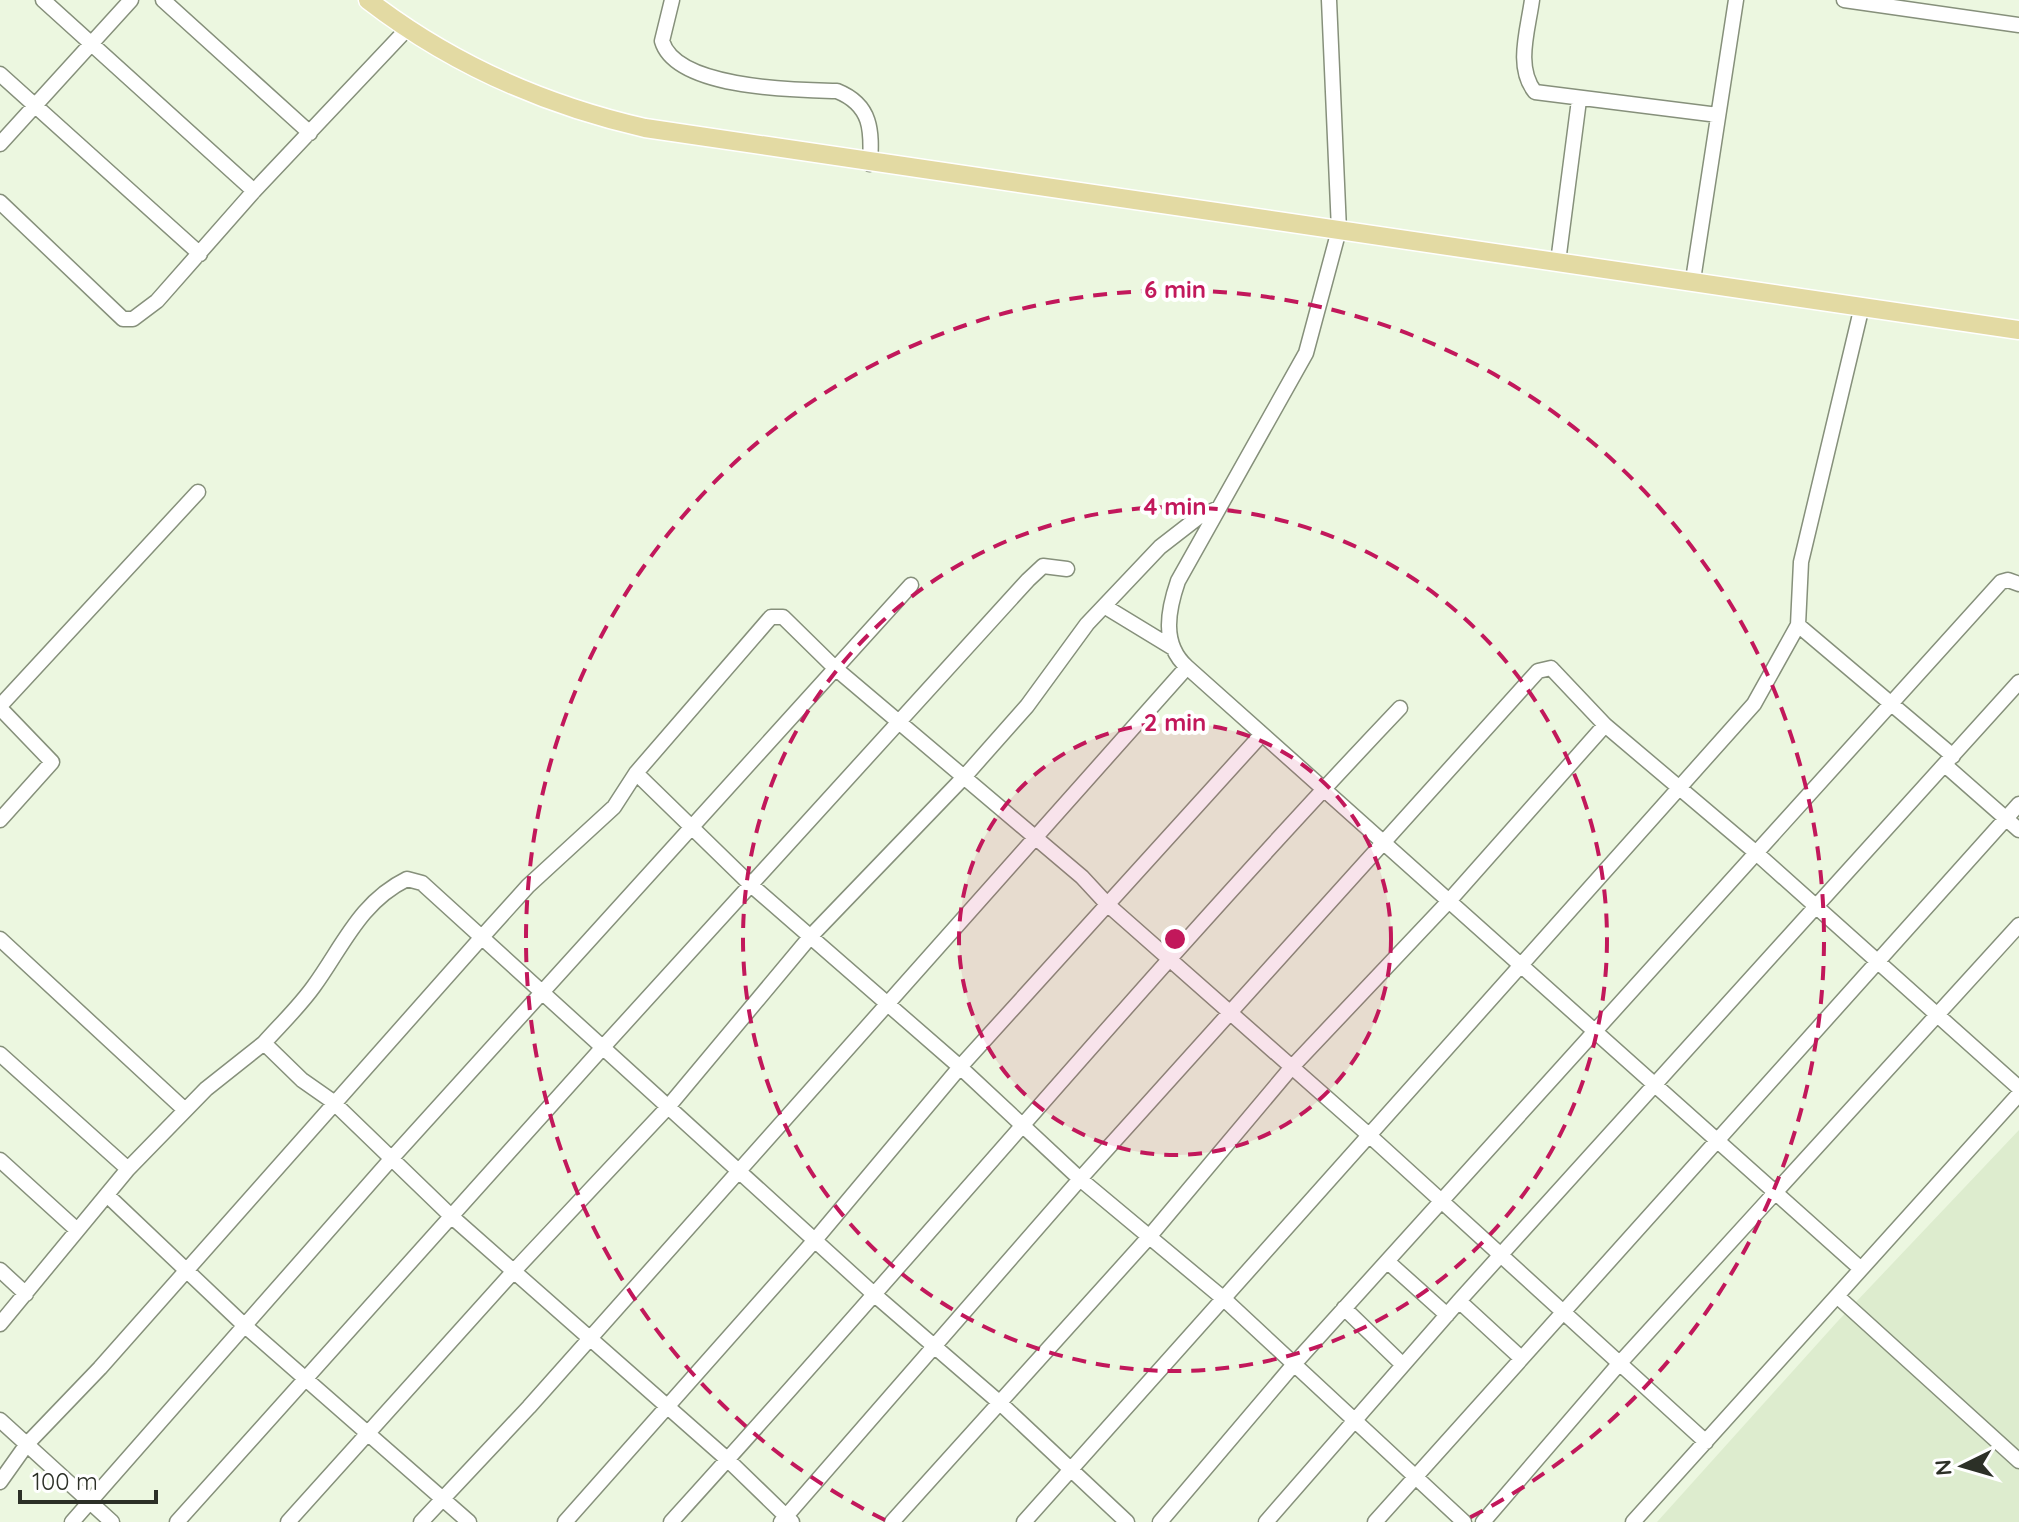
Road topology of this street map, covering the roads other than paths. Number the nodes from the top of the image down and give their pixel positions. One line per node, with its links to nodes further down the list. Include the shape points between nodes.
1 (43, 0): 13 (street)
2 (131, 0): 13 (street)
3 (163, 0): 18 (street)
4 (368, 0): 12 (main road)
5 (672, 0): 20 (street, via 662,41 669,55 742,85 848,96 872,126)
6 (1329, 0): 23 (street)
7 (1532, 0): 15 (street, via 1524,59 1527,81 1535,92)
8 (1736, 0): 17 (street)
9 (1844, 0): 10 (street)
10 (1900, 3): 11 (street)
11 (2019, 25)
12 (408, 28): 18 (street); 20 (main road, via 483,72 577,110 701,139)
13 (91, 44): 16 (street); 21 (street)
14 (0, 74): 16 (street)
15 (1579, 100): 17 (street); 25 (street)
16 (35, 104): 19 (street); 24 (street)
17 (1718, 115): 26 (street)
18 (310, 133): 21 (street)
19 (0, 144)
20 (870, 164): 23 (main road)
21 (254, 191): 24 (street)
22 (0, 202): 24 (street, via 123,319 139,316 157,301)
23 (1339, 230): 25 (main road); 30 (street, via 1306,353)
24 (200, 254)
25 (1558, 262): 26 (main road)
26 (1693, 280): 27 (main road)
27 (1862, 306): 28 (main road); 35 (street, via 1801,562)
28 (2019, 330)
29 (198, 492): 41 (street)
30 (1219, 508): 34 (street, via 1160,547); 36 (street, via 1170,604)
31 (1067, 569): 43 (street, via 1043,566)
32 (2019, 584): 40 (street, via 2001,582)
33 (911, 585): 38 (street)
34 (1104, 606): 36 (street); 48 (street)
35 (1798, 625): 40 (street); 50 (street, via 1754,704)
36 (1173, 648): 37 (street)
37 (1187, 667): 45 (street); 56 (street)
38 (835, 668): 43 (street); 47 (street, via 783,617 771,617); 54 (street)
39 (2019, 682): 46 (street)
40 (1891, 701): 46 (street); 58 (street)
41 (0, 707): 53 (street, via 52,762)
42 (1400, 708): 49 (street)
43 (897, 721): 48 (street); 59 (street)
44 (1605, 725): 50 (street); 57 (street, via 1551,668 1538,671); 60 (street)
45 (1262, 734): 49 (street); 61 (street)
46 (1949, 760): 52 (street); 62 (street)
47 (636, 773): 54 (street); 64 (street, via 614,807 528,886)
48 (965, 776): 56 (street); 65 (street)
49 (1323, 789): 57 (street); 67 (street)
50 (1678, 789): 58 (street); 69 (street)
51 (2019, 804): 52 (street)
52 (2006, 819): 55 (street); 68 (street)
53 (0, 820)
54 (690, 829): 59 (street); 70 (street)
55 (2019, 830)
56 (1037, 838): 61 (street); 71 (street)
57 (1385, 844): 60 (street); 72 (street)
58 (1754, 851): 62 (street); 74 (street)
59 (751, 885): 65 (street); 76 (street)
60 (1449, 901): 69 (street); 79 (street)
61 (1107, 904): 67 (street); 78 (street)
62 (1816, 908): 68 (street); 80 (street)
63 (2019, 925): 73 (street)
64 (482, 937): 70 (street); 75 (street, via 422,883 407,879 358,916 313,988); 83 (street)
65 (810, 937): 71 (street); 84 (street)
66 (0, 939): 85 (street)
67 (1170, 957): 72 (street); 86 (street)
68 (1877, 963): 73 (street); 88 (street)
69 (1520, 964): 74 (street); 87 (street)
70 (544, 991): 76 (street); 89 (street)
71 (889, 1003): 78 (street); 92 (street)
72 (1231, 1013): 79 (street); 93 (street)
73 (1939, 1016): 81 (street); 94 (street)
74 (1594, 1030): 80 (street); 96 (street)
75 (264, 1043): 83 (street); 85 (street)
76 (604, 1046): 84 (street); 97 (street)
77 (0, 1054): 91 (street)
78 (960, 1067): 86 (street); 100 (street)
79 (1291, 1068): 87 (street); 99 (street)
80 (1654, 1084): 88 (street); 101 (street)
81 (2019, 1088)
82 (2019, 1094): 103 (street)
83 (332, 1101): 89 (street); 105 (street)
84 (668, 1107): 92 (street); 106 (street)
85 (185, 1110): 91 (street)
86 (1022, 1128): 93 (street); 108 (street)
87 (1370, 1136): 96 (street); 110 (street)
88 (1716, 1139): 94 (street); 113 (street)
89 (392, 1158): 97 (street); 116 (street)
90 (0, 1160): 98 (street)
91 (128, 1169): 95 (street)
92 (740, 1170): 100 (street); 117 (street)
93 (1080, 1179): 99 (street); 118 (street)
94 (1776, 1193): 103 (street); 122 (street)
95 (107, 1195): 98 (street); 105 (street)
96 (1441, 1202): 101 (street); 102 (street)
97 (451, 1216): 106 (street); 123 (street)
98 (77, 1230): 107 (street)
99 (1149, 1237): 110 (street); 124 (street)
100 (815, 1240): 108 (street); 125 (street)
101 (1500, 1257): 111 (street); 113 (street)
102 (1388, 1262): 112 (street); 114 (street)
103 (1861, 1269): 109 (street)
104 (0, 1270): 107 (street)
105 (184, 1271): 116 (street); 130 (street)
106 (513, 1272): 117 (street); 128 (street)
107 (26, 1294): 115 (street)
108 (876, 1296): 118 (street); 131 (street)
109 (1837, 1296): 129 (street); 132 (street)
110 (1224, 1299): 120 (street); 133 (street)
111 (1459, 1301): 114 (street); 119 (street)
112 (1344, 1308): 120 (street); 121 (street)
113 (1562, 1313): 119 (street); 122 (street)
114 (1447, 1315): 121 (street)
115 (0, 1324)
116 (244, 1325): 123 (street); 137 (street)
117 (588, 1340): 125 (street); 136 (street)
118 (934, 1347): 124 (street); 138 (street)
119 (1521, 1358): 134 (street)
120 (1295, 1363): 127 (street); 150 (street)
121 (1403, 1365): 127 (street)
122 (1618, 1365): 129 (street); 154 (street)
123 (307, 1381): 128 (street); 141 (street)
124 (1000, 1403): 133 (street); 147 (street)
125 (670, 1408): 131 (street); 145 (street)
126 (0, 1420): 130 (street)
127 (1355, 1422): 134 (street); 151 (street)
128 (370, 1432): 136 (street); 142 (street)
129 (1706, 1442): 155 (street)
130 (27, 1444): 135 (street); 137 (street)
131 (728, 1460): 138 (street); 146 (street)
132 (2019, 1461)
133 (1072, 1470): 148 (street); 149 (street)
134 (1415, 1477): 152 (street); 153 (street)
135 (0, 1482)
136 (444, 1496): 143 (street); 144 (street)
137 (90, 1502): 139 (street); 140 (street)
138 (787, 1520)
139 (72, 1522)
140 (112, 1522)
141 (177, 1522)
142 (288, 1522)
143 (421, 1522)
144 (469, 1522)
145 (565, 1522)
146 (671, 1522)
147 (892, 1522)
148 (1024, 1522)
149 (1127, 1522)
150 (1160, 1522)
151 (1266, 1522)
152 (1375, 1522)
153 (1464, 1522)
154 (1483, 1522)
155 (1633, 1522)

